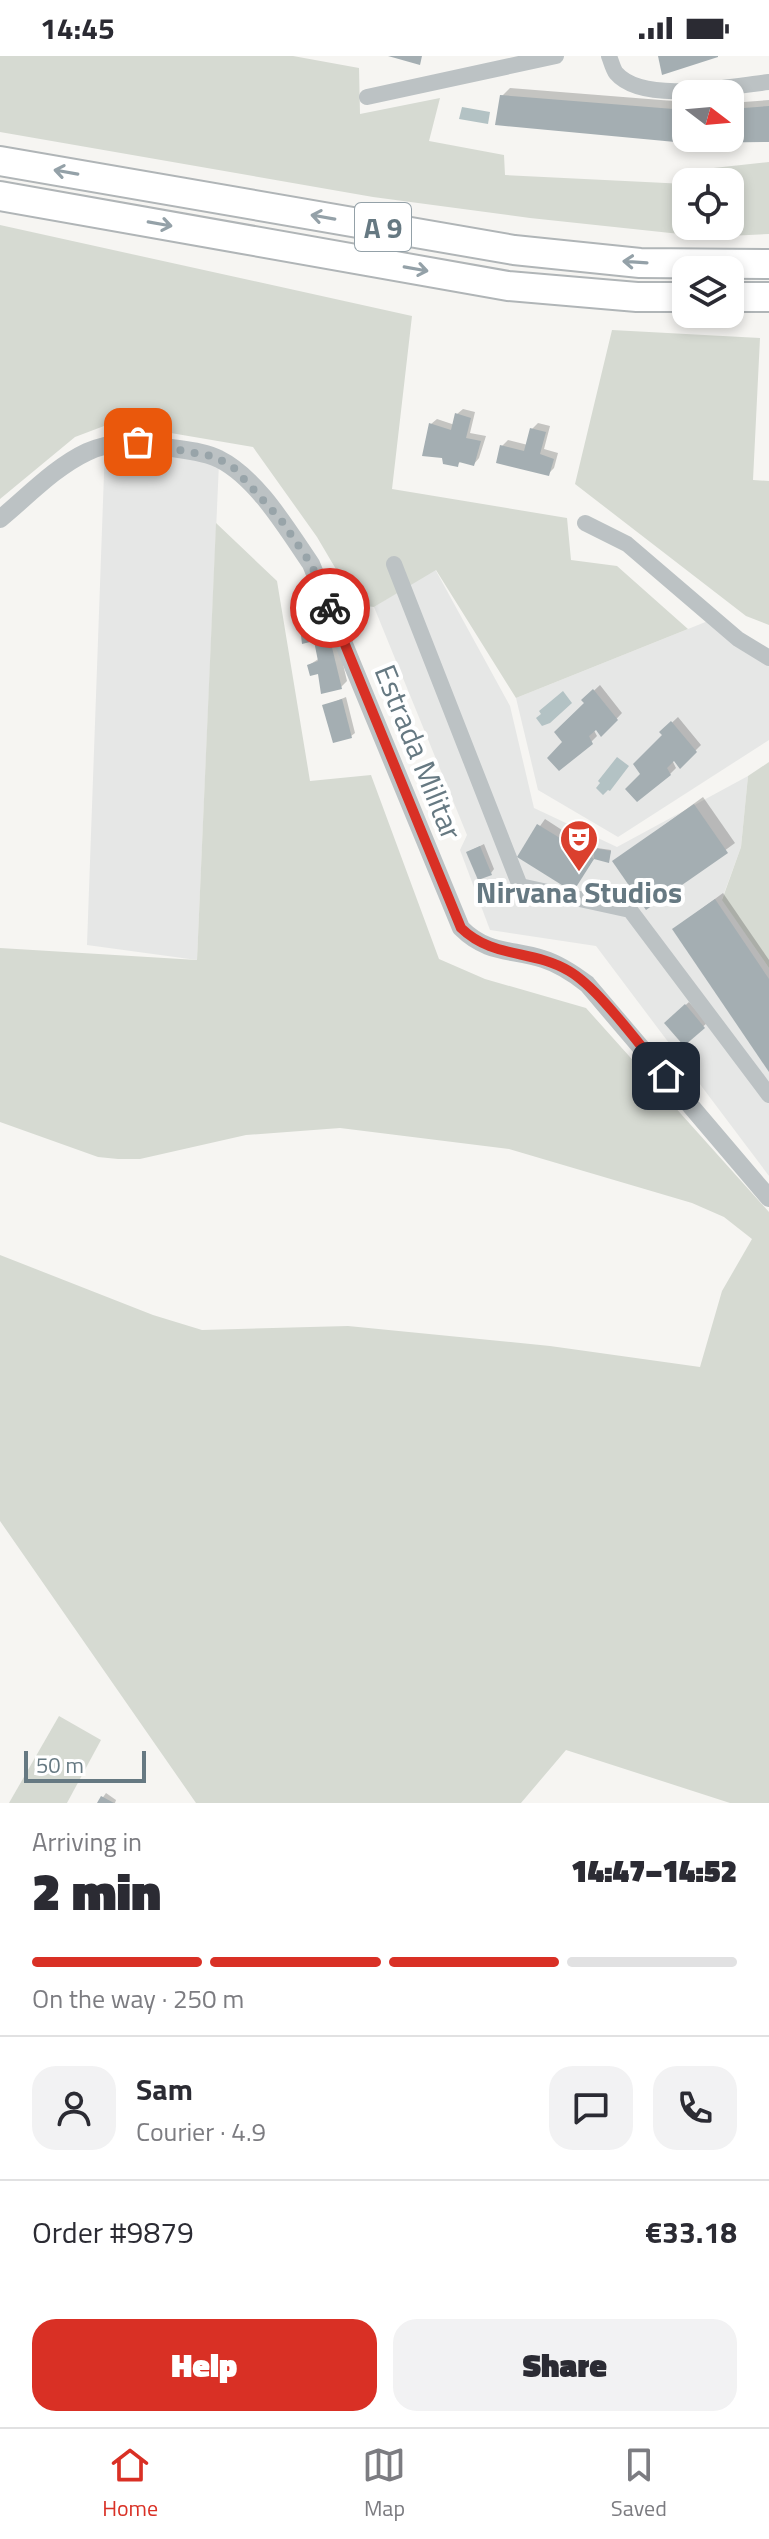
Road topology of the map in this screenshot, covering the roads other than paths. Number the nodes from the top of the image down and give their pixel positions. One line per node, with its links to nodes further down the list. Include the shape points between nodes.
1 (556, 56): 4 (street)
2 (609, 56): 3 (street, via 615,73 634,86 679,92)
3 (769, 82)
4 (367, 97)
5 (0, 161): 7 (highway, A 9, one-way to 5, via 640,263 514,250)
6 (0, 196): 8 (highway, A 9, one-way to 8, via 508,286)
7 (769, 264)
8 (672, 297)
9 (744, 297): 10 (highway)
10 (769, 297)
11 (0, 519): 16 (street, Estrada Militar, via 69,462 112,444 138,442 192,452 234,468 281,520 311,564 461,928 491,949 545,959 587,984)
12 (585, 523): 14 (street, via 627,544 738,639)
13 (394, 564): 15 (street, via 520,886 630,910)
14 (769, 658)
15 (769, 1095)
16 (769, 1198)

